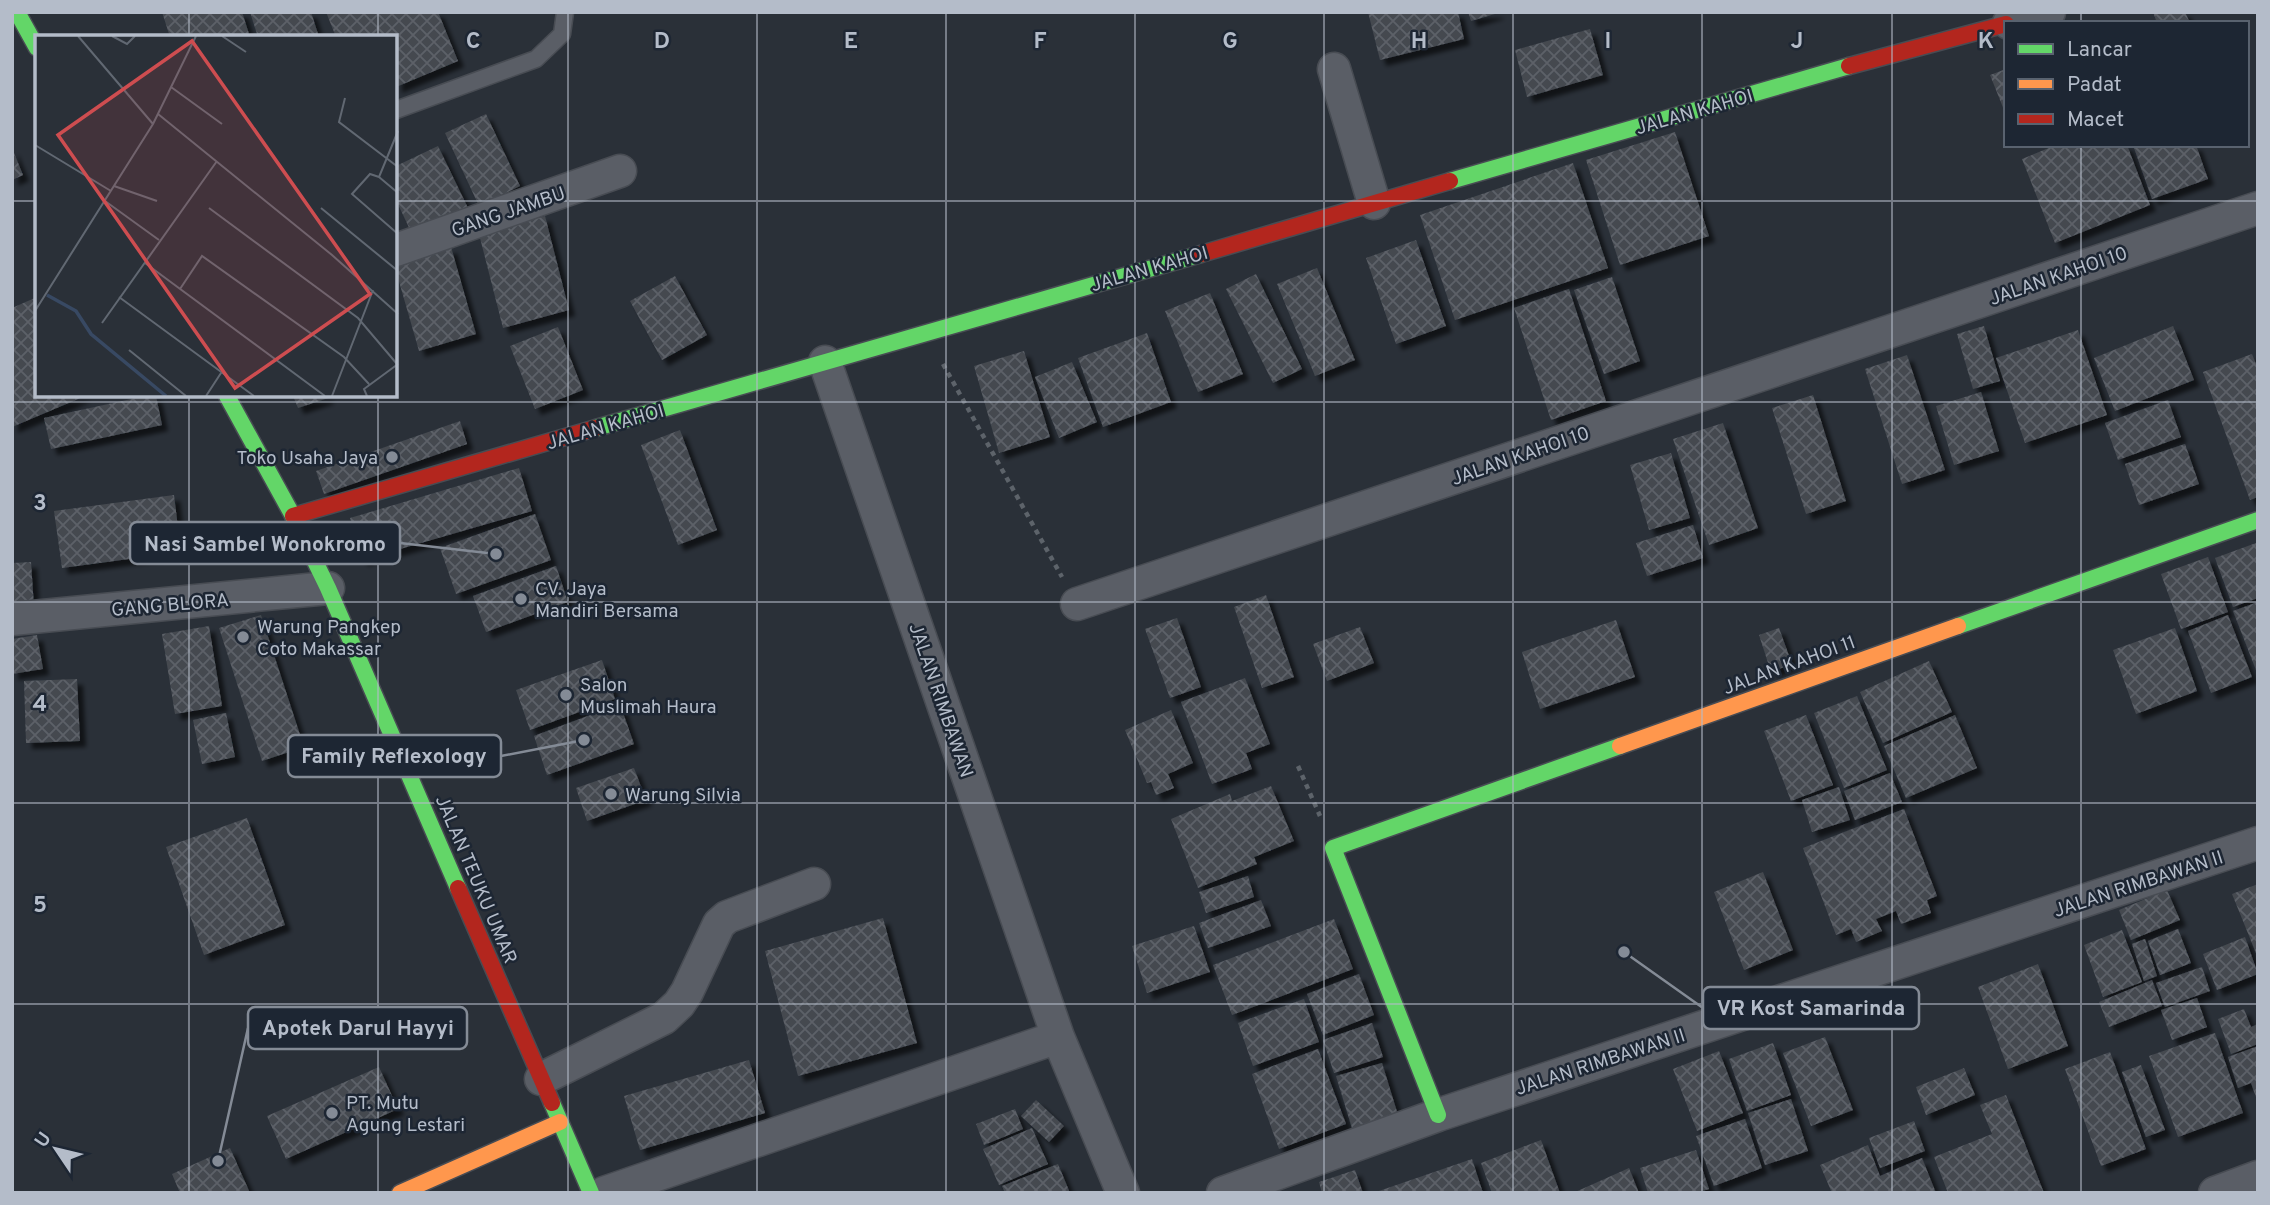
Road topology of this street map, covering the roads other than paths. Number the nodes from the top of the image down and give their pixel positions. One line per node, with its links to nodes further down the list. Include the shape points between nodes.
1 (565, 12): 8 (lane, via 562,34 536,59)
2 (2049, 12): 4 (street, JALAN KAHOI)
3 (17, 18): 6 (street)
4 (2015, 21)
5 (2004, 24): 10 (street, JALAN KAHOI)
6 (35, 45)
7 (1334, 69): 10 (street)
8 (397, 110)
9 (620, 171): 12 (street, GANG JAMBU)
10 (1374, 203): 13 (street, JALAN KAHOI)
11 (2258, 208): 18 (street, JALAN KAHOI 10)
12 (397, 250)
13 (825, 362): 15 (street, JALAN KAHOI); 22 (street, JALAN RIMBAWAN)
14 (228, 397): 15 (street, JALAN TEUKU UMAR)
15 (293, 516): 17 (street, JALAN TEUKU UMAR)
16 (2258, 520): 24 (street, JALAN KAHOI 11, via 1333,848)
17 (328, 588): 19 (street, GANG BLORA); 23 (street, JALAN TEUKU UMAR)
18 (1077, 604)
19 (12, 619)
20 (2258, 844): 24 (street, JALAN RIMBAWAN II)
21 (814, 884): 23 (street, via 727,917 715,930 687,992 664,1018)
22 (1058, 1037): 29 (street); 30 (street, JALAN RIMBAWAN)
23 (541, 1079): 25 (street, JALAN TEUKU UMAR)
24 (1438, 1115): 31 (street, JALAN RIMBAWAN II)
25 (560, 1122): 27 (street); 28 (street, JALAN TEUKU UMAR)
26 (2258, 1177): 32 (street)
27 (400, 1193)
28 (591, 1193)
29 (604, 1193)
30 (1123, 1193)
31 (1223, 1193)
32 (2215, 1193)

